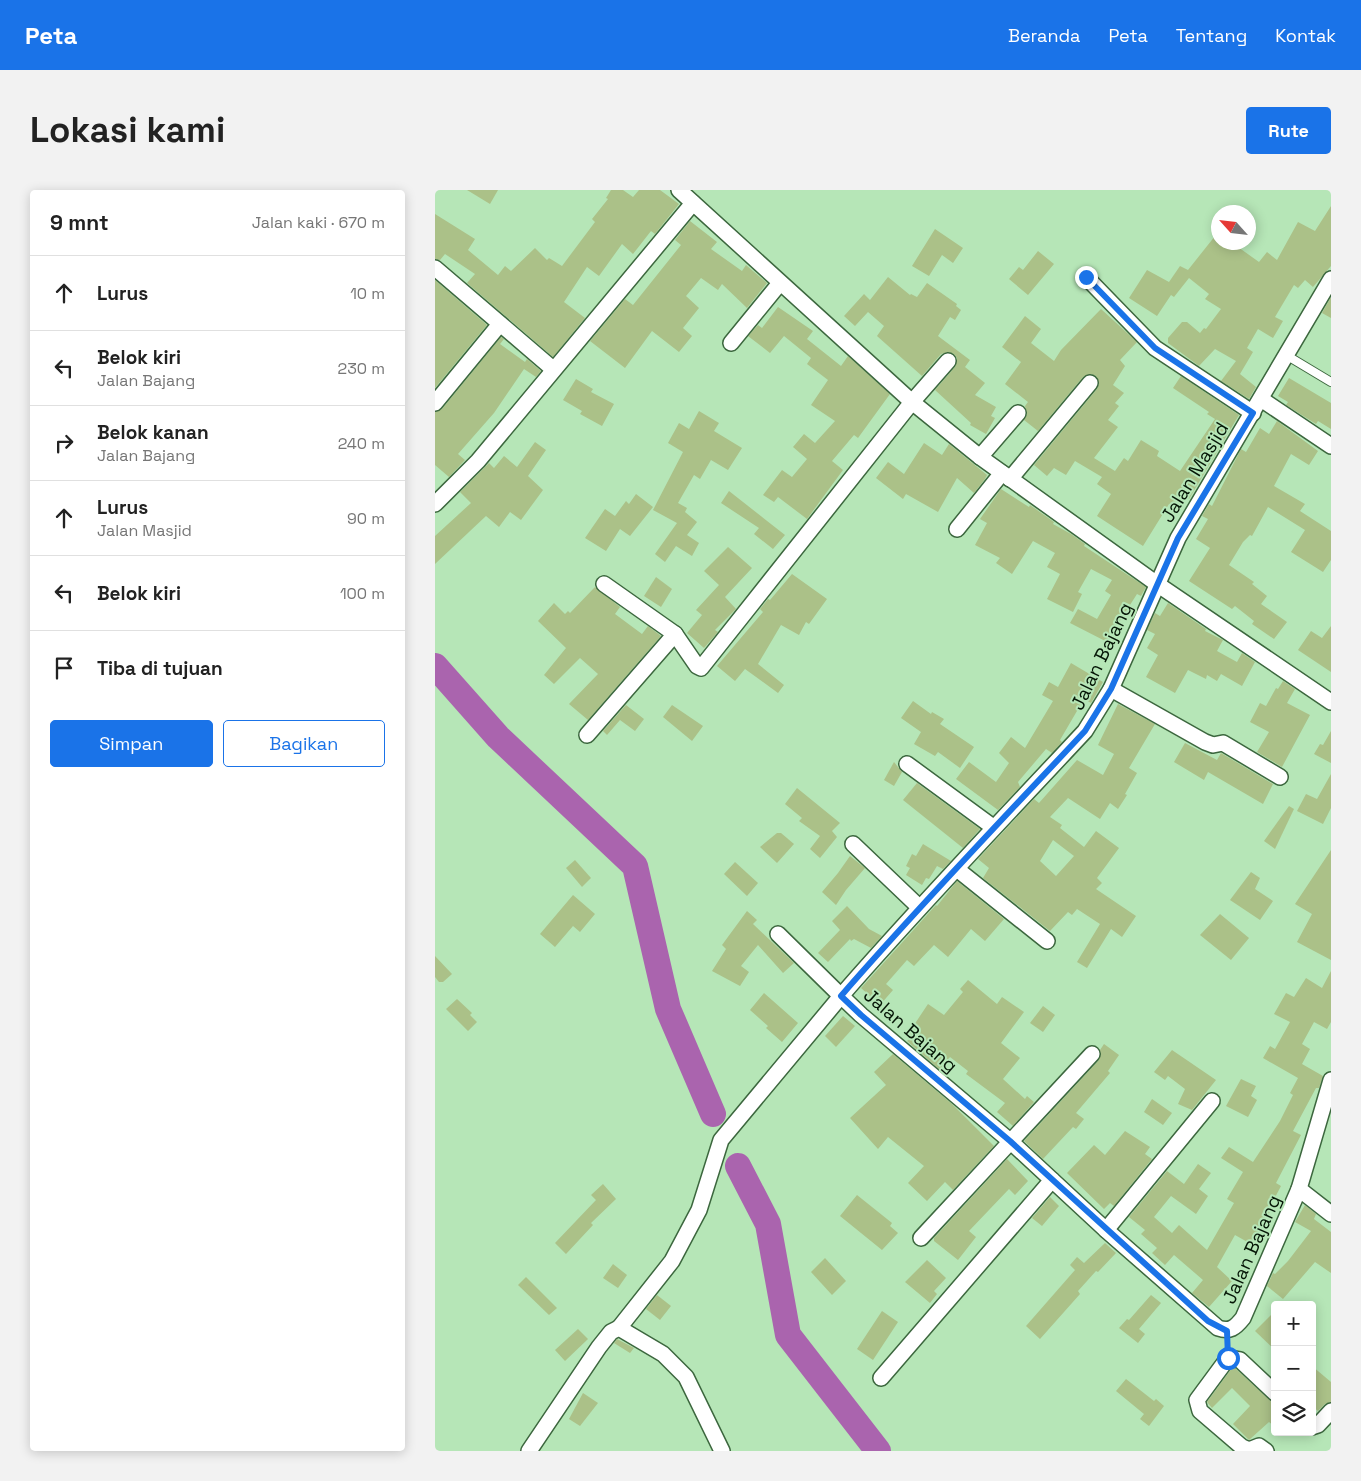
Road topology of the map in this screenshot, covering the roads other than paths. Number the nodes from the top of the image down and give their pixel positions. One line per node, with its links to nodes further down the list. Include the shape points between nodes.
1 (679, 190): 2 (street)
2 (693, 203): 6 (street); 11 (street)
3 (435, 268): 7 (street)
4 (1086, 277): 18 (street, via 1155,348)
5 (1331, 279): 9 (street, Jalan Masjid)
6 (780, 283): 8 (street); 15 (street)
7 (500, 324): 11 (street); 16 (street)
8 (731, 343)
9 (1286, 355): 12 (lane); 14 (street, Jalan Masjid)
10 (948, 361): 15 (street)
11 (553, 369): 22 (street, via 478,461)
12 (1331, 382)
13 (1090, 384): 21 (street)
14 (1261, 399): 18 (street, Jalan Masjid); 19 (street)
15 (912, 402): 20 (street); 26 (street, via 706,664 701,668 697,666)
16 (435, 403)
17 (1018, 413): 20 (street)
18 (1253, 413): 25 (street, Jalan Masjid, via 1178,538)
19 (1331, 446)
20 (980, 457): 21 (street)
21 (1006, 476): 23 (street); 25 (street)
22 (435, 504)
23 (957, 529)
24 (604, 584): 26 (street)
25 (1157, 584): 27 (street, Jalan Bajang); 28 (street)
26 (675, 634): 29 (street)
27 (1111, 689): 31 (street, via 1205,742 1213,745 1223,743); 32 (street, Jalan Bajang, via 1085,731)
28 (1331, 702)
29 (587, 735)
30 (907, 764): 32 (street)
31 (1280, 777)
32 (993, 827): 34 (street, Jalan Bajang)
33 (853, 844): 35 (street)
34 (957, 870): 35 (street, Jalan Bajang); 37 (street)
35 (919, 907): 38 (street, Jalan Bajang)
36 (778, 934): 38 (street)
37 (1047, 941)
38 (841, 996): 42 (street, Jalan Bajang); 48 (street, via 721,1140 699,1210 672,1261)
39 (1092, 1054): 42 (street)
40 (1331, 1080): 44 (street, Jalan Bajang)
41 (1212, 1100): 46 (street)
42 (1010, 1141): 43 (street, Jalan Bajang); 47 (street)
43 (1052, 1180): 46 (street, Jalan Bajang); 51 (street)
44 (1299, 1189): 45 (street); 49 (street, Jalan Bajang, via 1243,1318 1235,1328)
45 (1331, 1214)
46 (1106, 1230): 49 (street, Jalan Bajang, via 1208,1321)
47 (921, 1238)
48 (619, 1328): 55 (street, via 611,1332 599,1347); 56 (street, via 663,1354 686,1377)
49 (1227, 1331): 50 (street)
50 (1228, 1358): 52 (street, via 1240,1360); 57 (street, via 1199,1394 1197,1405 1242,1447 1249,1450 1259,1446)
51 (881, 1378)
52 (1273, 1391)
53 (1331, 1411): 54 (street)
54 (1316, 1425)
55 (529, 1451)
56 (722, 1451)
57 (1266, 1451)

